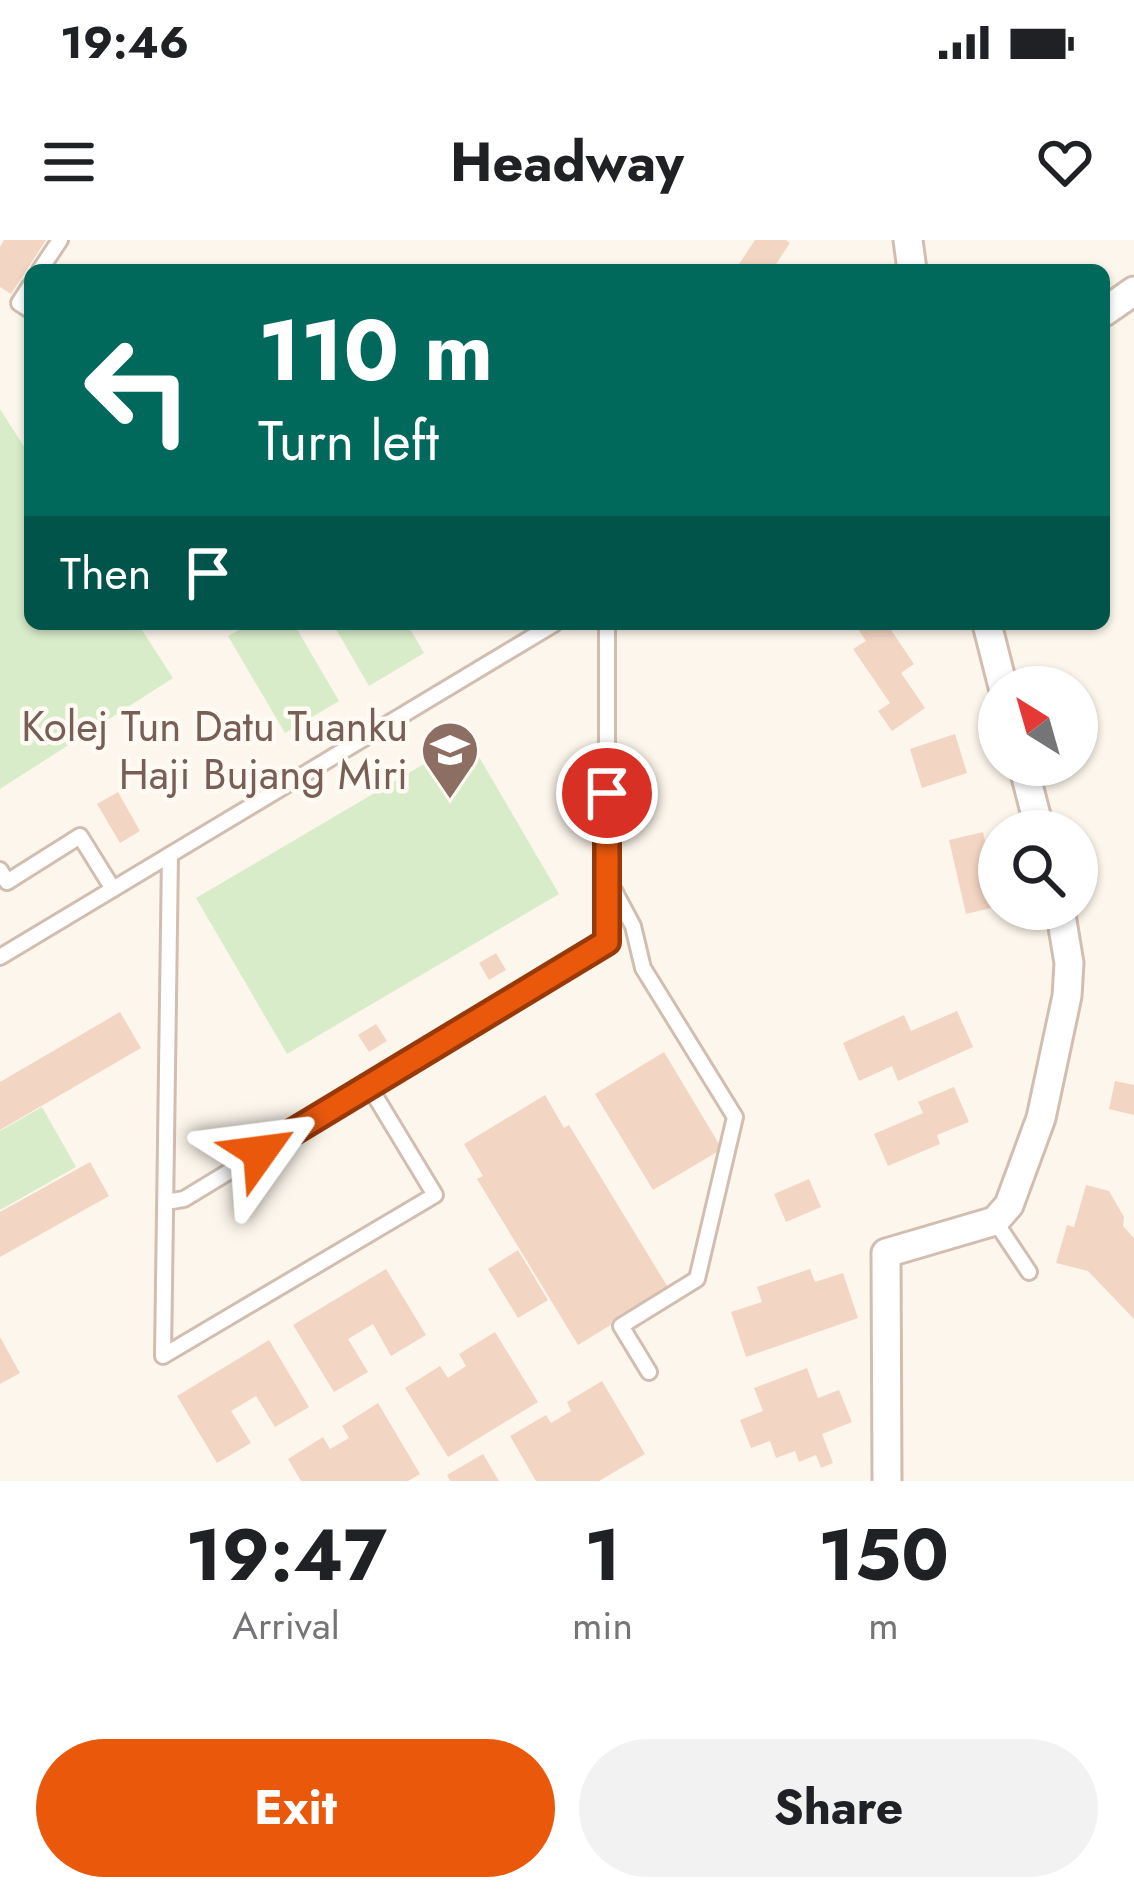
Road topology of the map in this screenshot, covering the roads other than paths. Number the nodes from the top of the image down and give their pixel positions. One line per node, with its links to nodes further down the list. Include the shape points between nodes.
1 (535, 630): 5 (lane)
2 (607, 630): 7 (lane)
3 (989, 630): 4 (street)
4 (998, 666)
5 (170, 855): 8 (lane); 12 (lane)
6 (3, 876): 8 (lane, via 80,836)
7 (607, 878): 11 (lane, via 607,942); 15 (lane, via 633,926 643,968 735,1117 697,1279 621,1326)
8 (112, 890): 10 (lane)
9 (1063, 930): 13 (street, via 1067,996 1054,1063 1009,1205)
10 (0, 958)
11 (369, 1086): 12 (lane, via 184,1199); 12 (lane, via 435,1195 164,1356)
12 (166, 1202)
13 (995, 1221): 14 (lane); 16 (street, via 886,1253)
14 (1029, 1272)
15 (649, 1372)
16 (887, 1481)

